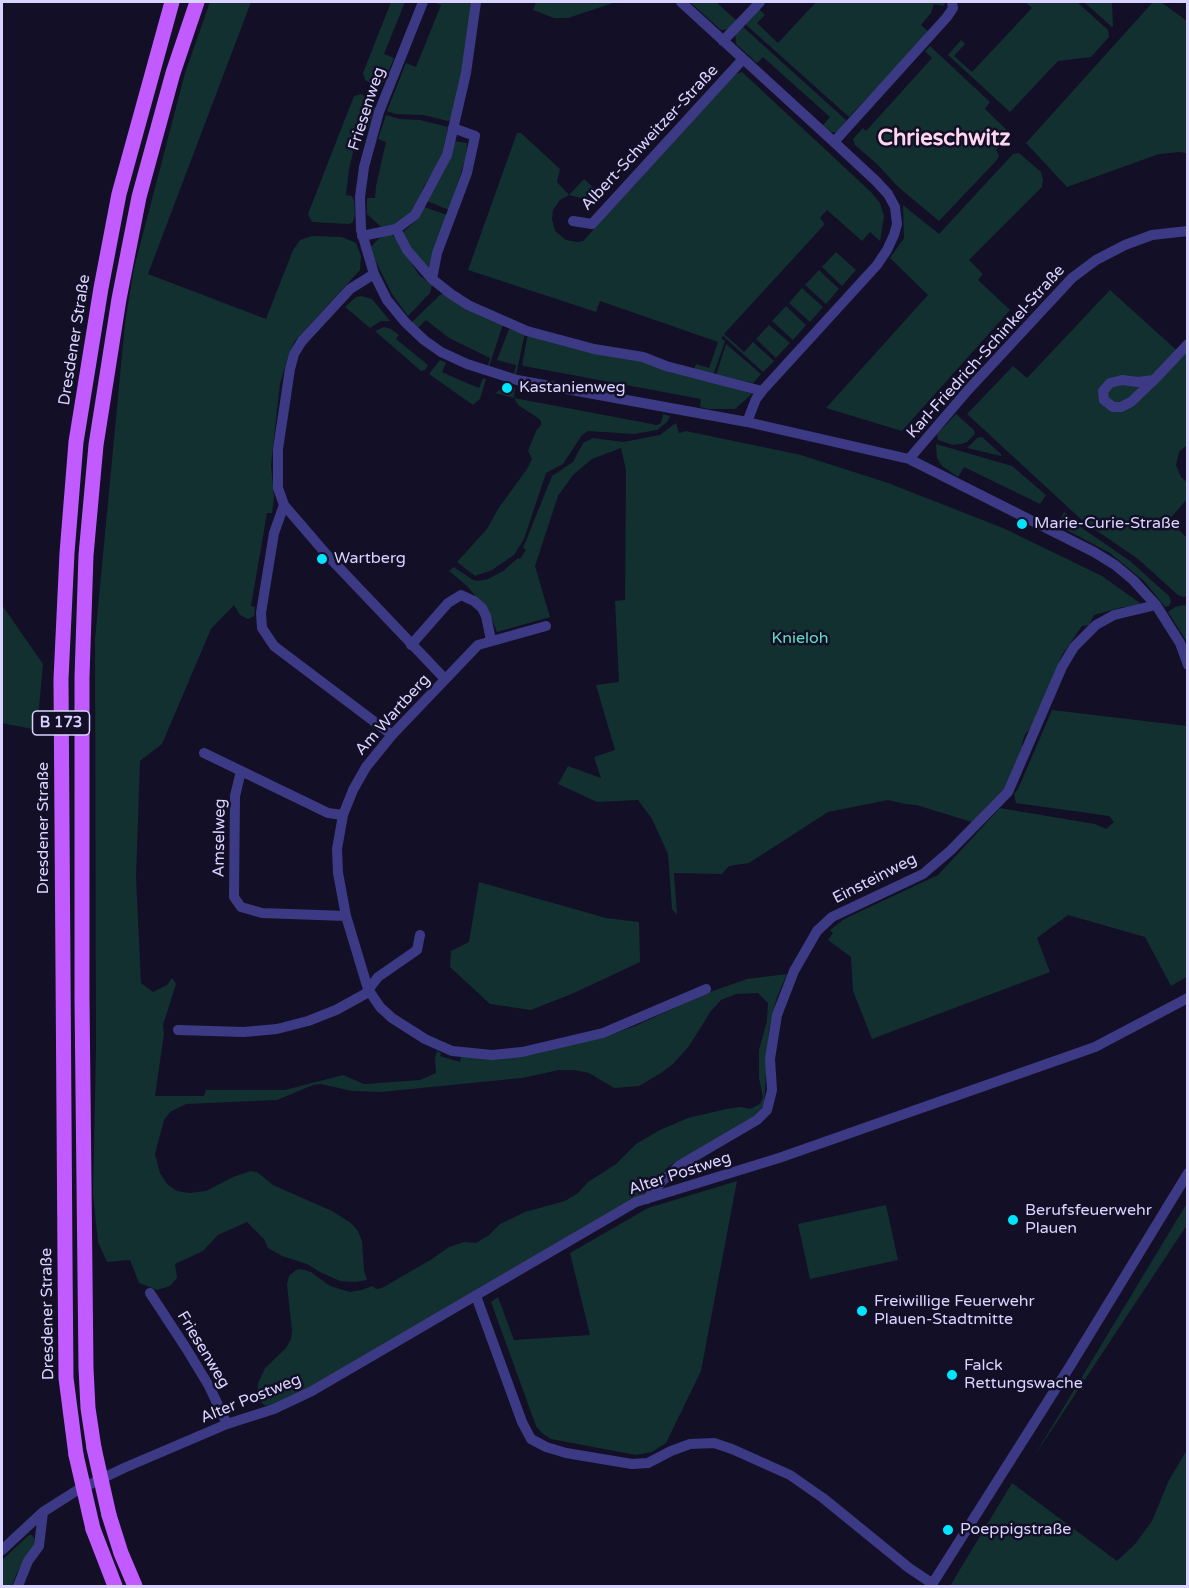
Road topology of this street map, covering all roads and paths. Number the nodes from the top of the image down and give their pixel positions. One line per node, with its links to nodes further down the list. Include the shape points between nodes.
1 (172, 2): 50 (main road, Dresdener Straße / B 173, bridge, via 119,194 101,288 76,442 61,678 66,1378 76,1455 93,1529)
2 (197, 2): 51 (main road, B 173, bridge, via 139,197 118,299 96,445 81,677 88,1408 109,1515)
3 (423, 2): 15 (street, Friesenweg, via 379,112 364,167 360,197)
4 (476, 2): 10 (street, via 466,74)
5 (681, 2): 8 (street)
6 (760, 2): 8 (street)
7 (952, 2): 11 (street, via 947,17)
8 (723, 41): 9 (street)
9 (743, 59): 11 (street); 12 (street, Albert-Schweitzer-Straße, via 592,224)
10 (453, 128): 13 (street, via 447,155 422,203); 17 (street, via 475,136)
11 (834, 142): 20 (street, via 888,194 895,207 894,235 877,266)
12 (573, 221)
13 (396, 229): 15 (street); 17 (street, via 407,250)
14 (1188, 231): 22 (street, Karl-Friedrich-Schinkel-Straße, via 1152,234 1096,260 1072,278)
15 (362, 233): 16 (street)
16 (374, 274): 21 (street, via 387,300 405,322 439,350 467,364 517,380); 23 (street, via 350,289 294,354 278,449 278,488)
17 (432, 279): 20 (street, via 468,305 527,331 643,357)
18 (1188, 344): 19 (street)
19 (1154, 380)
20 (762, 391): 21 (street)
21 (747, 422): 22 (street)
22 (909, 459): 24 (street, via 1094,552 1133,580)
23 (284, 505): 27 (street); 31 (street, via 274,532 262,628 274,646)
24 (1156, 605): 28 (street); 42 (street, Einsteinweg, via 1114,615 1096,625 1074,647 1062,666 1008,792 950,851 923,874 832,918 817,931 794,971 777,1015 767,1110 758,1120 680,1165)
25 (546, 626): 26 (street, Am Wartberg)
26 (491, 640): 27 (street, via 482,608 460,595); 30 (street, Am Wartberg, via 478,645)
27 (411, 645): 30 (street)
28 (1184, 649): 29 (street)
29 (1188, 665)
30 (445, 680): 31 (street, Am Wartberg)
31 (392, 735): 34 (street, Am Wartberg, via 366,768)
32 (204, 753): 33 (street)
33 (242, 771): 34 (street, via 328,813); 35 (street, Amselweg, via 235,796 234,897 241,907 262,913)
34 (344, 815): 35 (street, Am Wartberg, via 337,849)
35 (346, 916): 38 (street, Am Wartberg)
36 (420, 935): 38 (street, via 417,950 378,977)
37 (706, 988): 38 (street, Am Wartberg, via 603,1033 492,1055 452,1052 425,1039 392,1018)
38 (368, 989): 40 (street, via 336,1010 277,1029)
39 (1188, 998): 42 (street, Alter Postweg, via 1095,1047 779,1158)
40 (178, 1030)
41 (1188, 1173): 48 (street)
42 (647, 1199): 44 (street, Alter Postweg)
43 (150, 1293): 45 (street, Friesenweg, via 203,1377)
44 (476, 1296): 45 (street, Alter Postweg, via 312,1391 274,1409); 48 (street, via 531,1439 566,1453 632,1464 648,1463 690,1444 714,1443 732,1449 790,1475)
45 (227, 1424): 46 (street, Alter Postweg, via 108,1475)
46 (43, 1512): 47 (street); 49 (street, via 39,1546)
47 (2, 1550)
48 (932, 1586)
49 (18, 1587)
50 (115, 1587)
51 (135, 1587)

